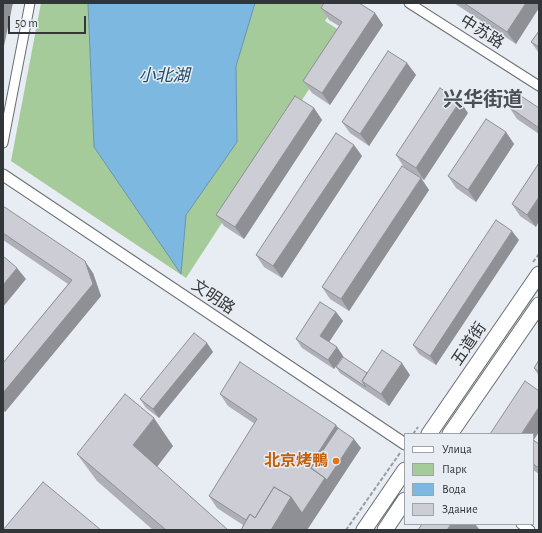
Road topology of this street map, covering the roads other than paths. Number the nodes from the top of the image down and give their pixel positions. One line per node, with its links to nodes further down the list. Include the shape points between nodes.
1 (30, 3): 4 (street)
2 (409, 3): 3 (street, 中苏路)
3 (539, 86)
4 (3, 143)
5 (3, 175): 10 (street, 文明路)
6 (539, 274): 8 (highway, 五道街)
7 (539, 305): 9 (highway)
8 (430, 433)
9 (451, 433)
10 (403, 448)
11 (404, 471): 13 (highway)
12 (404, 502): 14 (highway)
13 (364, 530)
14 (385, 530)

